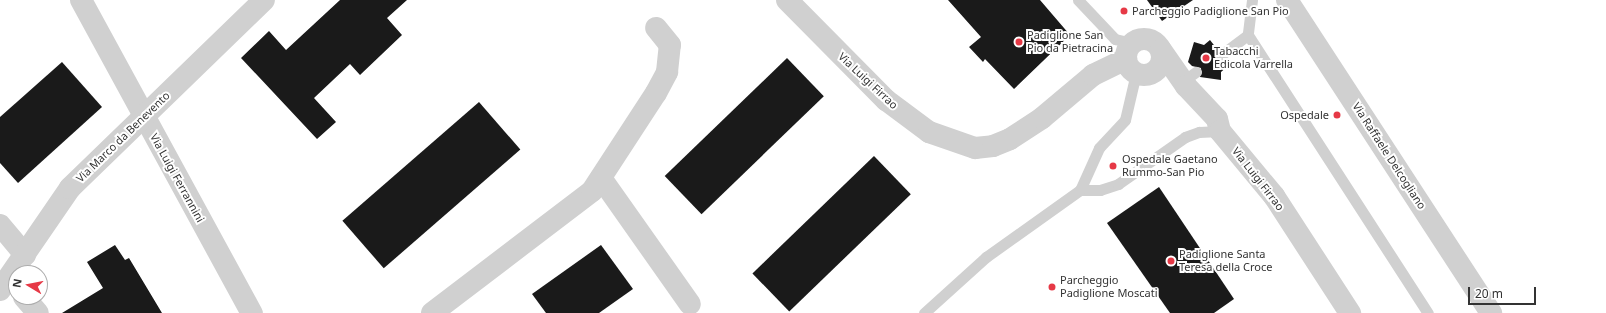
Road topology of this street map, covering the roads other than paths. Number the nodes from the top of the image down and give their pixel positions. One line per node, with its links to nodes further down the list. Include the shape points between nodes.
1 (81, 0): 12 (street, Via Luigi Ferrannini)
2 (264, 0): 12 (street, Via Marco da Benevento)
3 (787, 0): 11 (street, Via Luigi Firrao, via 886,100 928,132 975,148 994,146 1010,138 1042,118 1093,75)
4 (1078, 0): 11 (lane)
5 (1252, 0): 8 (lane)
6 (1287, 0): 27 (street, Via Raffaele Delcogliano)
7 (656, 28): 14 (street, via 670,45 667,72)
8 (1248, 35): 10 (lane); 26 (lane)
9 (1160, 50): 11 (street, via 1148,40); 11 (street, via 1161,62 1154,72 1143,75); 13 (street, Via Luigi Firrao, via 1189,76 1216,119)
10 (1221, 55)
11 (1132, 58): 15 (lane, via 1125,120 1099,148)
12 (144, 117): 17 (street, Via Marco da Benevento, via 70,188); 22 (street, Via Luigi Ferrannini)
13 (1220, 131): 15 (lane, via 1199,132 1184,137 1118,184 1100,190); 25 (street, Via Luigi Firrao, via 1274,196)
14 (601, 178): 19 (street); 23 (street, via 592,191)
15 (1080, 190): 24 (lane, via 986,257)
16 (0, 225): 17 (street)
17 (25, 254): 18 (street, Via Marco da Benevento)
18 (19, 265)
19 (690, 304)
20 (31, 305): 21 (street)
21 (38, 313)
22 (252, 313)
23 (432, 313)
24 (924, 313)
25 (1350, 313)
26 (1428, 313)
27 (1490, 313)

